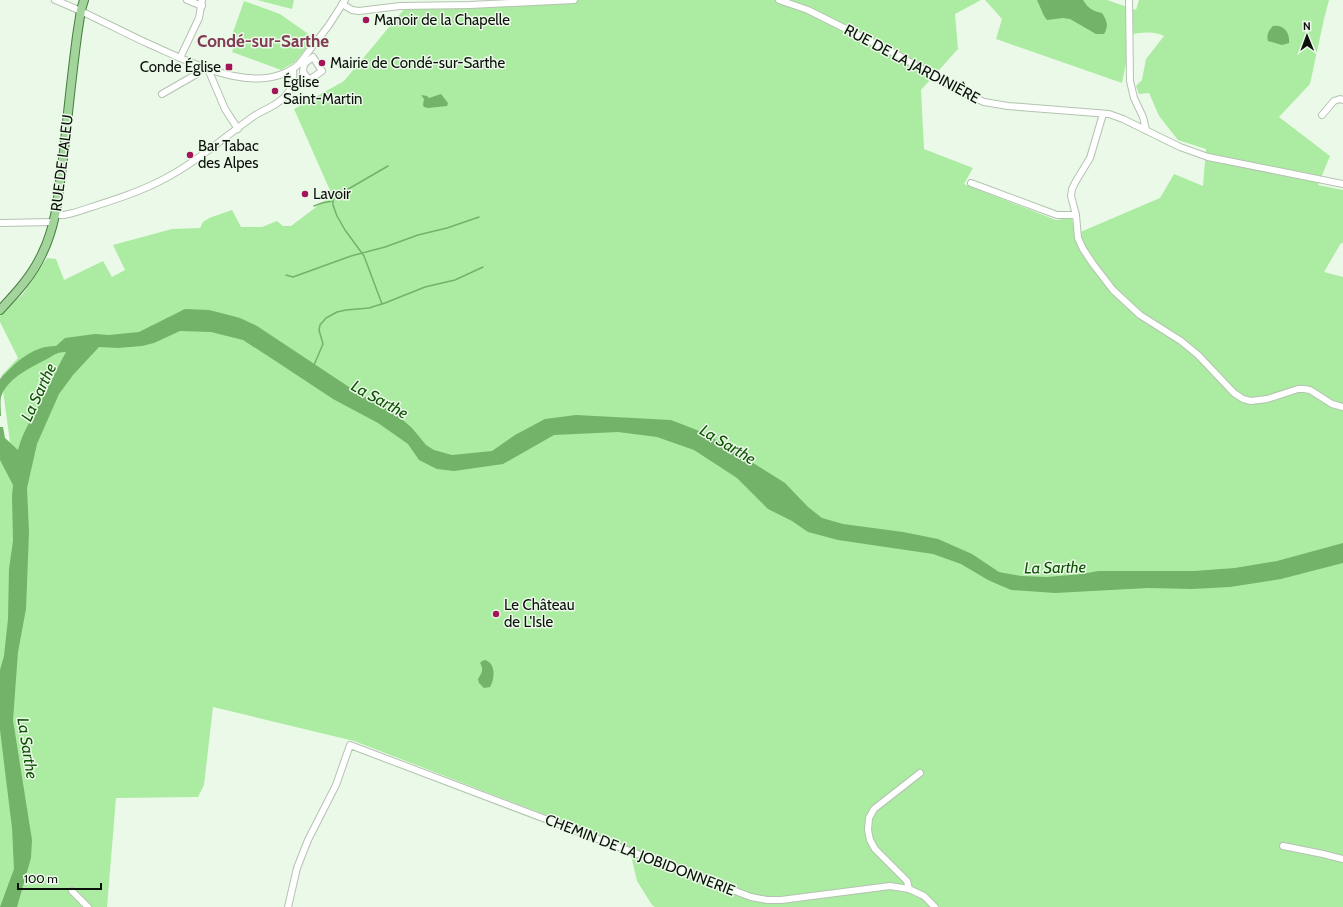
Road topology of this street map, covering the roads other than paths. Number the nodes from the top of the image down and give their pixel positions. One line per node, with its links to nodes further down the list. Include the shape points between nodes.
1 (56, 0): 9 (street)
2 (84, 0): 9 (main road, RUE DE LALEU)
3 (187, 0): 8 (street)
4 (574, 0): 7 (street, via 400,6 359,11 352,10)
5 (779, 0): 15 (street, RUE DE LA JARDINIÈRE, via 808,10 862,36 984,102)
6 (1129, 0): 18 (street, via 1130,81)
7 (344, 2): 12 (street, via 304,58)
8 (202, 3): 10 (street, via 199,18)
9 (81, 10): 10 (street); 22 (main road, RUE DE LALEU)
10 (180, 58): 11 (street)
11 (206, 68): 12 (street, via 257,78); 13 (street); 17 (street, via 225,109)
12 (293, 69): 17 (street, via 293,83 287,95)
13 (162, 94)
14 (1343, 100): 16 (street, via 1334,101)
15 (1103, 114): 18 (street, RUE DE LA JARDINIÈRE, via 1123,119); 21 (street, via 1090,158 1072,189 1071,196)
16 (1322, 115)
17 (238, 129): 22 (street, via 165,179)
18 (1146, 130): 20 (street, RUE DE LA JARDINIÈRE, via 1180,147 1208,156)
19 (971, 183): 21 (street, via 1058,215)
20 (1343, 184)
21 (1076, 215): 25 (street, via 1078,238 1083,249 1113,290 1140,315 1198,355 1234,393 1251,401 1267,400 1304,389)
22 (55, 218): 23 (street); 24 (main road, RUE DE LALEU, via 50,236 32,272)
23 (0, 223)
24 (0, 310)
25 (1343, 407)
26 (920, 773): 29 (street, via 874,809 869,818 868,830 875,850 907,881)
27 (1283, 846): 28 (street)
28 (1343, 859)
29 (909, 889): 32 (street, CHEMIN DE LA JOBIDONNERIE, via 890,886 781,900 751,897 350,745 336,785 297,868); 33 (street, CHEMIN DE LA JOBIDONNERIE, via 924,896)
30 (72, 891): 31 (street)
31 (88, 907)
32 (288, 907)
33 (936, 907)

